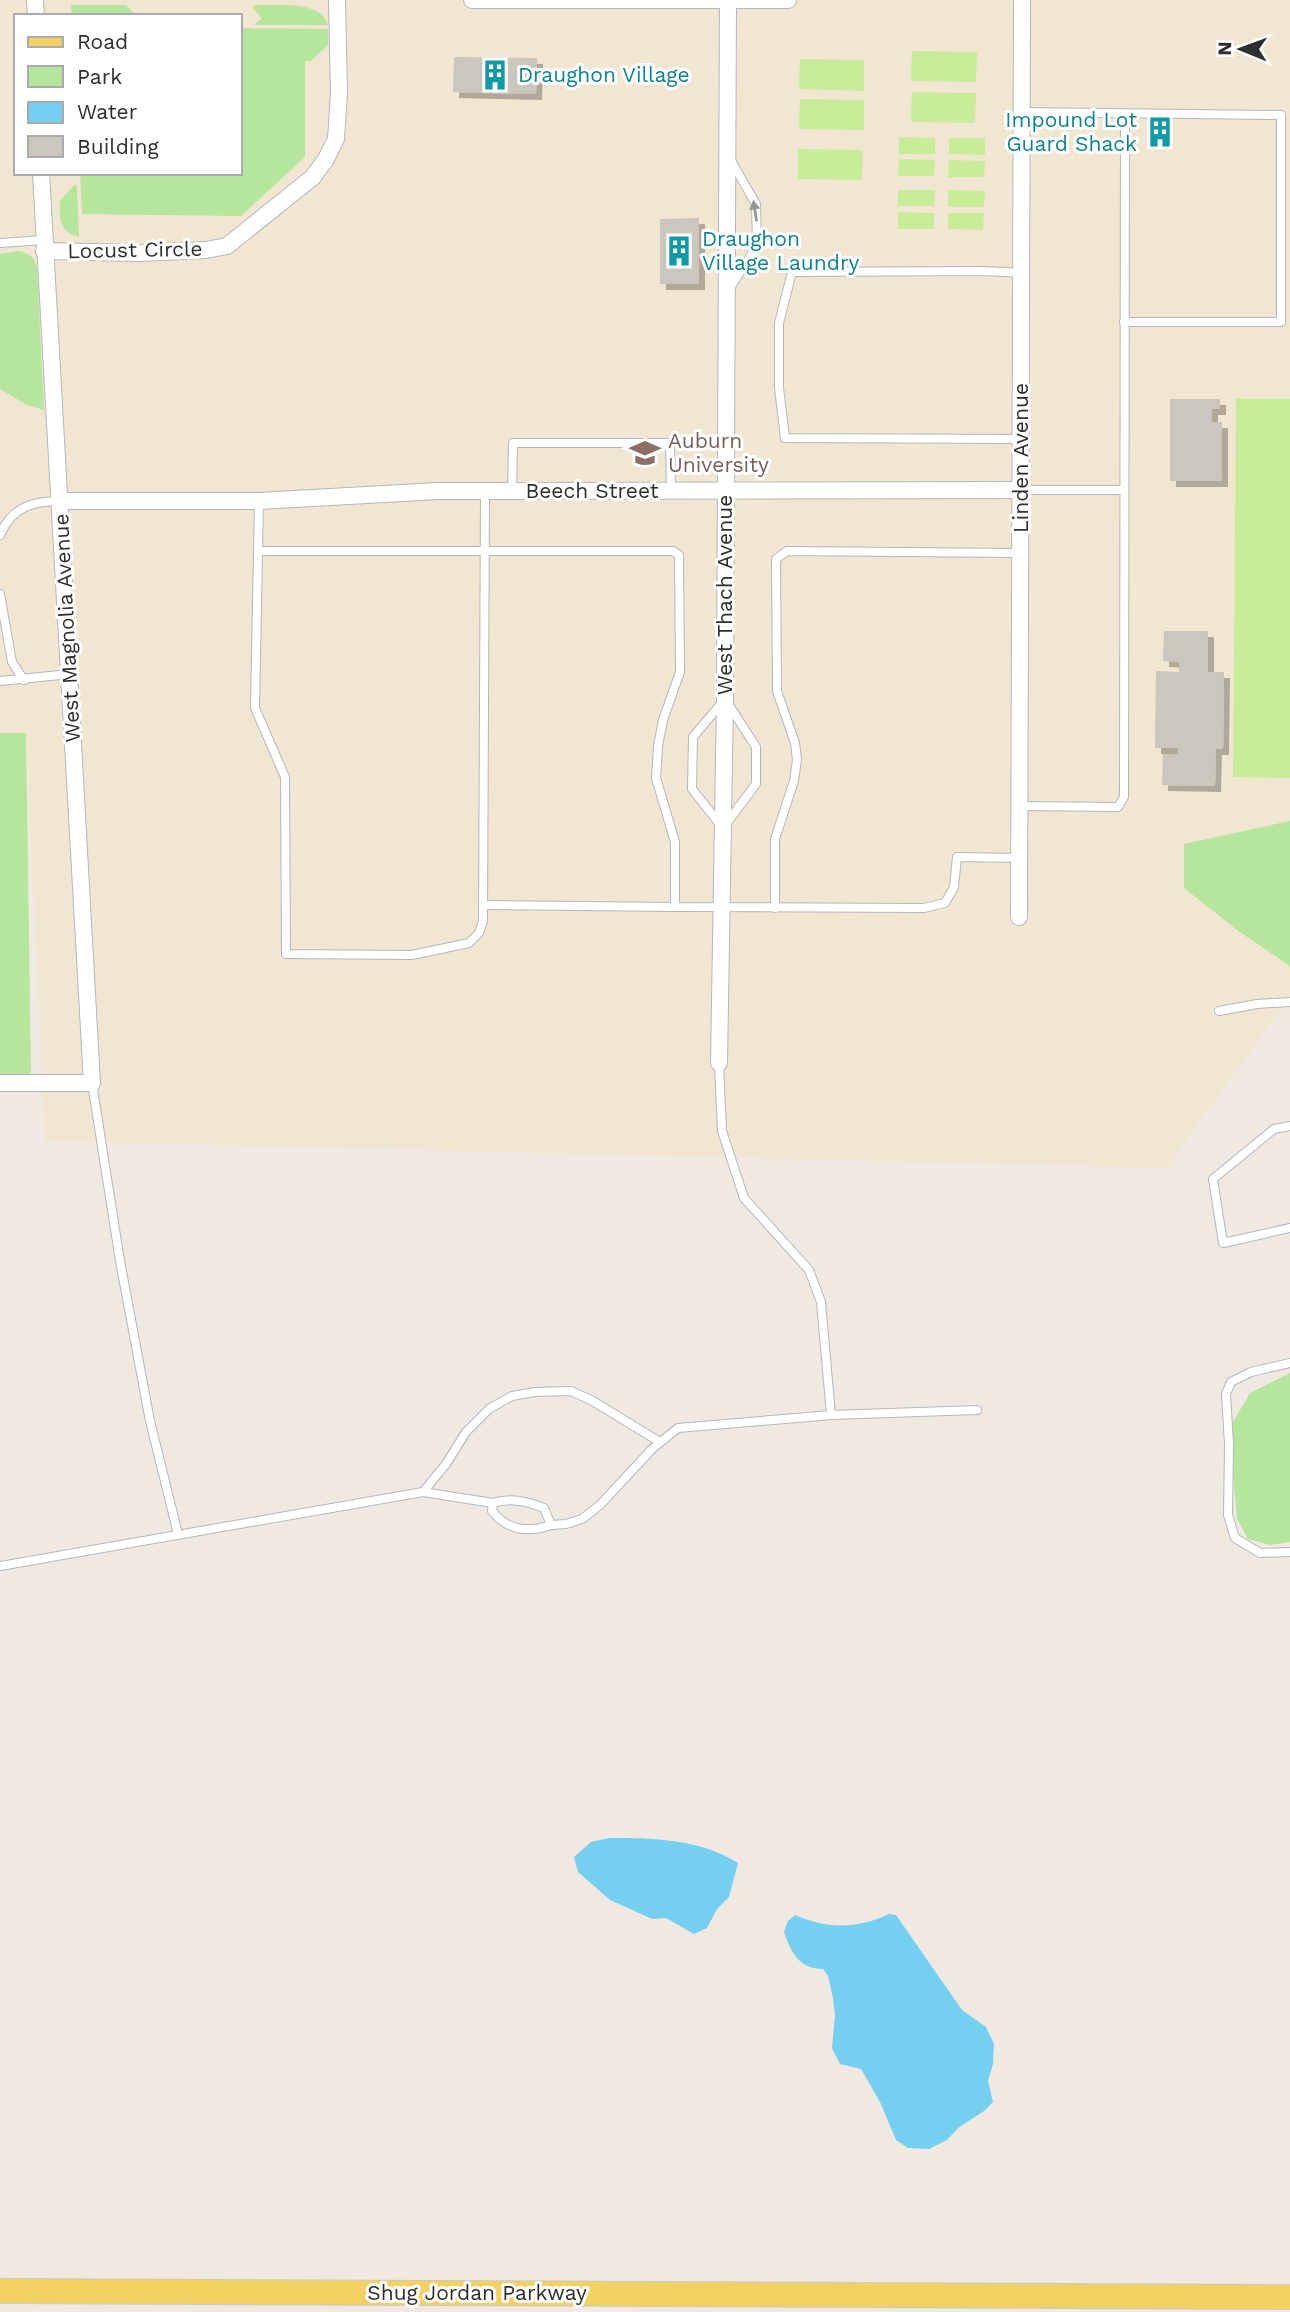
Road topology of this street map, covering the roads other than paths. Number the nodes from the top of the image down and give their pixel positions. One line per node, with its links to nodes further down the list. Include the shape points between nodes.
1 (337, 0): 11 (street, Locust Circle, via 335,139 313,177 227,246 153,252)
2 (472, 0): 5 (street)
3 (788, 0): 5 (street)
4 (1022, 0): 6 (street, Linden Avenue)
5 (728, 1): 8 (street, West Thach Avenue)
6 (1022, 112): 7 (lane); 12 (street, Linden Avenue)
7 (1125, 114): 14 (lane); 14 (lane, via 1281,115 1281,322)
8 (726, 153): 13 (street, West Thach Avenue); 13 (lane, one-way to 8, via 757,246 756,204)
9 (41, 175): 11 (street, West Magnolia Avenue)
10 (0, 243): 11 (lane)
11 (44, 246): 22 (street, West Magnolia Avenue)
12 (1022, 273): 15 (street, Linden Avenue); 15 (lane, via 792,272 779,323 785,438)
13 (726, 294): 21 (street, West Thach Avenue)
14 (1124, 322): 17 (lane)
15 (1021, 439): 16 (street, Linden Avenue)
16 (1020, 489): 17 (lane, Beech Street); 21 (street, Beech Street); 27 (street, Linden Avenue)
17 (1123, 490): 33 (lane, via 1124,797 1118,807)
18 (671, 491): 20 (street, Beech Street); 20 (lane, via 670,443 513,443); 21 (street, Beech Street)
19 (485, 492): 20 (street, Beech Street); 23 (street, Beech Street); 26 (lane)
20 (512, 492)
21 (726, 492): 32 (street, West Thach Avenue)
22 (61, 501): 23 (street, Beech Street); 24 (lane, via 19,510); 29 (street, West Magnolia Avenue)
23 (259, 501): 25 (lane)
24 (0, 535)
25 (259, 551): 26 (lane); 36 (lane, via 255,708 285,777 286,954 412,955 468,943 479,933)
26 (485, 552): 36 (lane); 37 (lane, via 673,551 680,555 680,672 657,746 656,778 675,842)
27 (1020, 552): 33 (street, Linden Avenue); 39 (lane, via 787,551 776,559 777,691 797,760 775,839)
28 (0, 594): 30 (lane, via 12,662)
29 (69, 674): 30 (lane); 45 (street, West Magnolia Avenue)
30 (24, 680): 31 (lane)
31 (0, 681)
32 (725, 699): 34 (street, West Thach Avenue); 34 (lane, via 756,747 756,784); 34 (lane, via 693,737 692,789)
33 (1020, 806): 35 (street, Linden Avenue)
34 (723, 828): 38 (street, West Thach Avenue)
35 (1020, 858): 39 (lane, via 957,857 954,887 945,902 924,908); 40 (street, Linden Avenue)
36 (483, 905): 37 (lane)
37 (675, 907): 38 (lane)
38 (722, 908): 39 (lane); 43 (street, West Thach Avenue)
39 (775, 908)
40 (1020, 917)
41 (1290, 1002): 42 (lane)
42 (1219, 1011)
43 (719, 1063): 50 (lane, via 722,1130 744,1198 809,1270 821,1302)
44 (0, 1083): 45 (street)
45 (92, 1083): 55 (lane, via 147,1408)
46 (1290, 1126): 47 (lane, via 1274,1129 1213,1179 1223,1243)
47 (1290, 1228)
48 (1290, 1363): 56 (lane, via 1231,1382 1225,1410 1228,1515 1235,1538 1260,1553)
49 (977, 1410): 50 (lane)
50 (831, 1415): 51 (lane, via 678,1428)
51 (660, 1442): 52 (lane, via 570,1391 512,1396 489,1409 466,1432); 54 (lane, via 582,1519)
52 (423, 1492): 53 (lane); 55 (lane)
53 (493, 1503): 54 (lane, via 503,1499 530,1502 544,1508); 54 (lane, via 492,1511 500,1522 518,1529)
54 (551, 1525)
55 (178, 1534): 57 (lane)
56 (1290, 1552)
57 (0, 1566)
58 (0, 2291): 59 (main road, Shug Jordan Parkway)
59 (951, 2296): 60 (main road, Shug Jordan Parkway); 62 (main road)
60 (1166, 2297): 61 (main road, Shug Jordan Parkway); 63 (main road)
61 (1290, 2297)
62 (983, 2312)
63 (1114, 2312)

